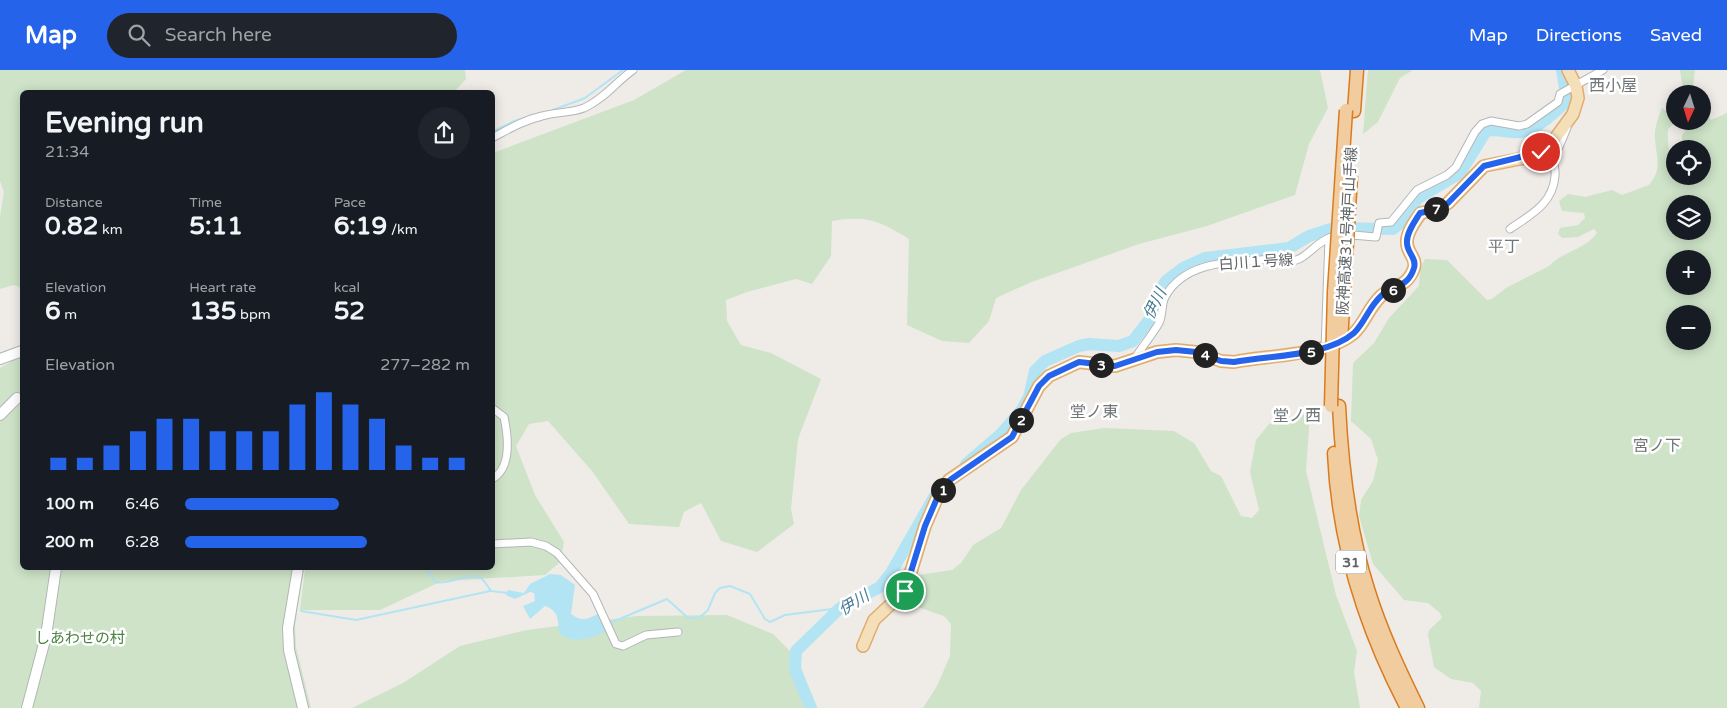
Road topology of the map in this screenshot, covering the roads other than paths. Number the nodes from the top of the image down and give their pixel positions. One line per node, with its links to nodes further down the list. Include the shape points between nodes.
1 (633, 70): 9 (street, via 601,98 583,108 525,121)
2 (1348, 70): 7 (highway, 阪神高速31号神戸山手線 / 31)
3 (1357, 70): 7 (highway, 阪神高速31号神戸山手線 / 31)
4 (1568, 70): 6 (main road)
5 (1603, 70): 6 (street)
6 (1576, 86): 8 (main road, via 1578,98); 11 (street, via 1560,94 1558,102 1527,124 1482,124 1456,167 1417,190 1391,222 1379,223 1376,237 1338,235)
7 (1350, 110): 17 (highway, 阪神高速31号神戸山手線 / 31, bridge)
8 (1574, 114): 10 (street, via 1559,147 1553,152 1555,176 1550,197); 12 (main road, via 1541,152 1484,166 1448,203 1439,209 1420,213 1406,242 1415,266 1410,276 1382,295 1354,333)
9 (495, 136)
10 (1510, 229)
11 (1329, 238): 12 (street); 14 (street, 白川１号線, via 1299,260 1206,265 1190,274 1172,286 1164,299 1160,322)
12 (1324, 350): 14 (main road, via 1234,362 1176,350)
13 (20, 352): 15 (street)
14 (1134, 359): 25 (main road, via 1115,366 1079,362 1049,376 1039,386 1012,437 950,480 938,496 925,526 905,591 874,620)
15 (0, 360)
16 (17, 398): 19 (street)
17 (1335, 406): 28 (highway, 阪神高速31号神戸山手線 / 31, via 1335,476 1353,569 1374,637); 29 (highway, 阪神高速31号神戸山手線 / 31, via 1347,498 1360,561 1385,637)
18 (495, 410): 20 (street, via 504,417 506,429 506,462 503,471)
19 (0, 415)
20 (495, 477)
21 (495, 544): 24 (street, via 531,542 552,549 593,594 616,644 623,646 646,635)
22 (56, 570): 26 (street, via 46,636)
23 (298, 570): 27 (street, via 288,628 289,650)
24 (678, 632)
25 (863, 646)
26 (27, 708)
27 (303, 708)
28 (1407, 708)
29 (1418, 708)

